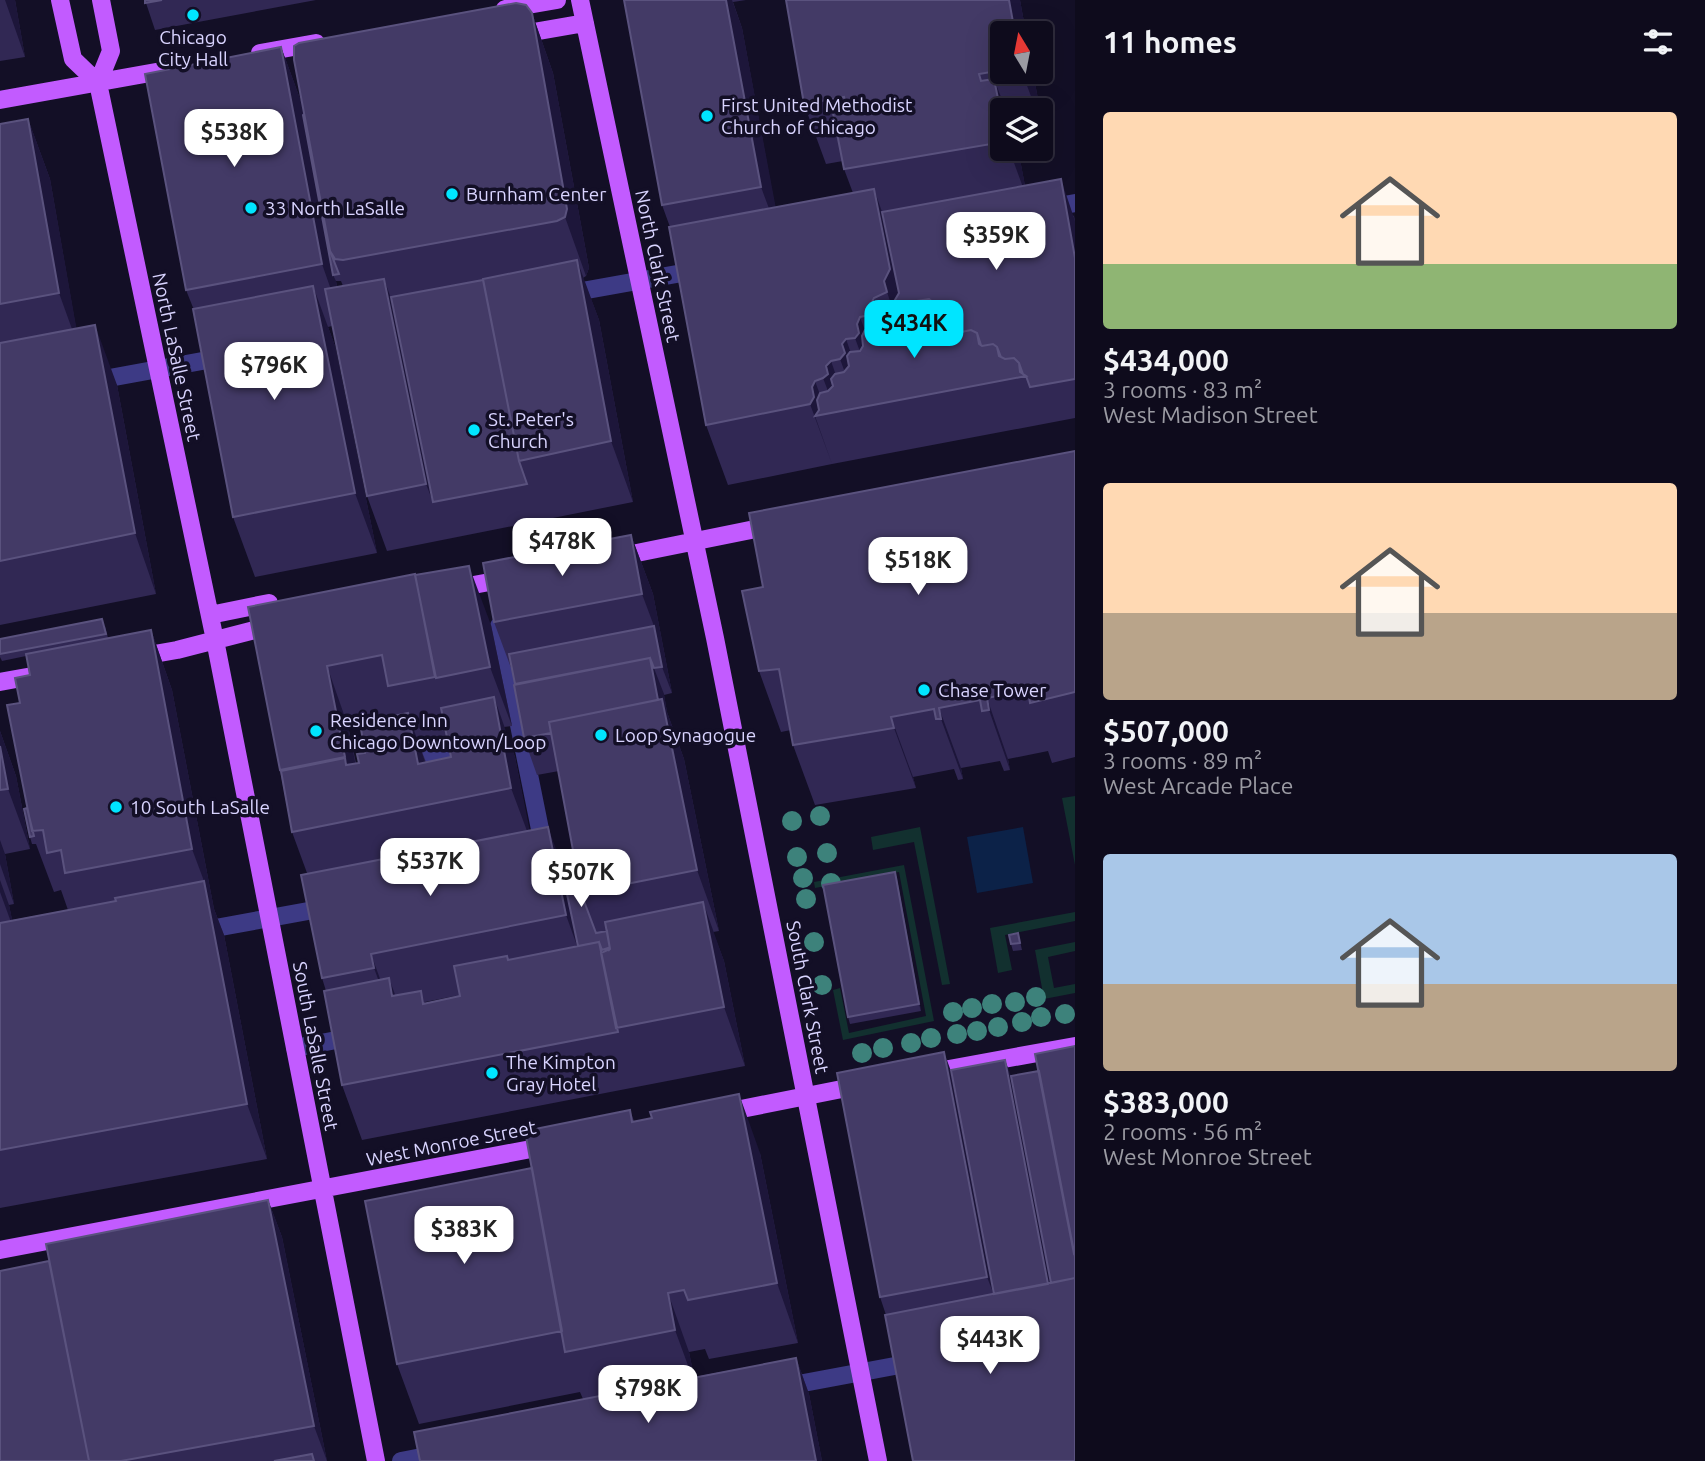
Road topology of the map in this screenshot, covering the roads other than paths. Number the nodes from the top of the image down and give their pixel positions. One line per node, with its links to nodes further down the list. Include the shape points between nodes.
1 (60, 0): 11 (main road, via 73,59)
2 (101, 0): 11 (main road, via 111,51)
3 (557, 0): 5 (main road)
4 (580, 0): 6 (main road, North Clark Street)
5 (492, 12)
6 (585, 23): 7 (main road); 16 (main road, North Clark Street)
7 (496, 39)
8 (331, 40): 9 (main road)
9 (244, 56)
10 (190, 66): 11 (main road)
11 (99, 83): 12 (main road); 19 (main road, North LaSalle Street)
12 (0, 100)
13 (1075, 203): 14 (street)
14 (1035, 210)
15 (718, 267): 16 (street)
16 (640, 281): 17 (street); 22 (main road, North Clark Street)
17 (549, 297)
18 (243, 353): 19 (street)
19 (158, 369): 20 (street); 28 (main road, North LaSalle Street)
20 (74, 384)
21 (791, 522): 22 (main road)
22 (695, 541): 23 (main road); 45 (main road, South Clark Street)
23 (597, 561)
24 (530, 574): 25 (main road)
25 (490, 582): 26 (main road); 34 (street)
26 (438, 586)
27 (291, 599): 28 (main road)
28 (210, 615): 30 (main road, North LaSalle Street)
29 (293, 621): 30 (main road)
30 (215, 640): 31 (main road); 38 (main road, South LaSalle Street)
31 (122, 660)
32 (55, 672): 33 (main road)
33 (0, 682)
34 (508, 741): 35 (street); 36 (street)
35 (415, 759)
36 (547, 866)
37 (347, 904): 38 (street)
38 (270, 918): 39 (street); 42 (main road, South LaSalle Street)
39 (177, 936)
40 (374, 1032): 42 (street)
41 (1075, 1046): 43 (main road)
42 (295, 1048): 48 (main road, South LaSalle Street)
43 (913, 1076)
44 (886, 1080): 45 (main road)
45 (806, 1096): 46 (main road); 51 (main road, South Clark Street)
46 (708, 1115)
47 (563, 1143): 48 (main road, West Monroe Street)
48 (322, 1188): 49 (main road, West Monroe Street); 54 (main road, South LaSalle Street)
49 (0, 1250)
50 (934, 1358): 51 (street)
51 (860, 1372): 52 (street); 56 (main road, South Clark Street)
52 (761, 1391)
53 (460, 1450): 55 (street)
54 (376, 1461)
55 (401, 1461)
56 (878, 1461)

